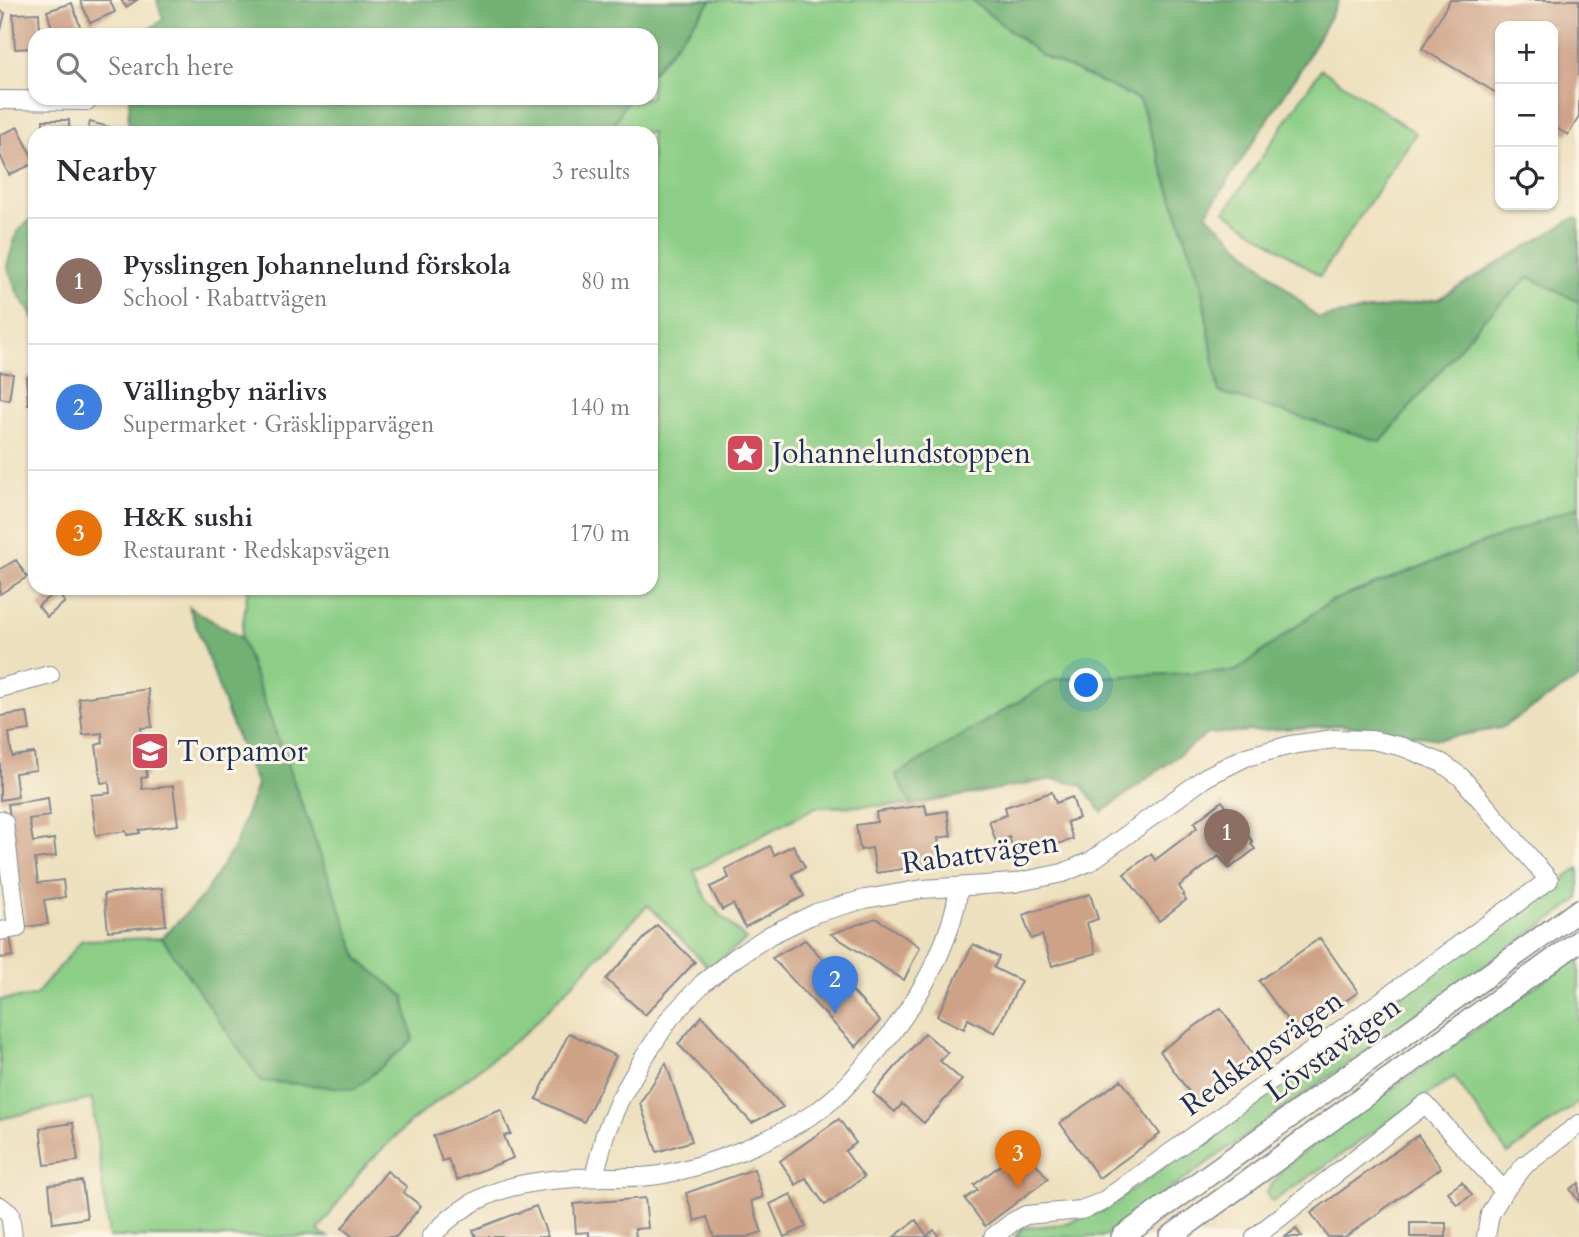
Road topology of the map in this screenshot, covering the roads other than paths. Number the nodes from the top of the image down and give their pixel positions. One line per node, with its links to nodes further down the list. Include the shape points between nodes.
1 (0, 100): 2 (street)
2 (28, 101)
3 (50, 675): 4 (street)
4 (0, 688)
5 (0, 820): 9 (street, via 4,822 17,929)
6 (1549, 880): 7 (street, Rabattvägen, via 1461,777 1442,764 1403,747 1334,739 1246,757 1206,777 1091,861 1063,873); 17 (street, Redskapsvägen, via 1102,1202 1080,1210 1026,1215)
7 (959, 888): 12 (street, Rabattvägen, via 865,899 816,913 770,935 703,983 670,1018 620,1099 604,1134); 12 (street, via 950,929 911,1007 845,1088 816,1112 717,1160 657,1176)
8 (1579, 910): 18 (street, Lövstavägen)
9 (0, 930)
10 (1579, 941): 19 (street, Lövstavägen)
11 (1579, 1124): 13 (street, via 1525,1165)
12 (594, 1178): 16 (street, via 520,1184 495,1192 470,1204)
13 (1504, 1191): 20 (street, via 1425,1104); 21 (street, via 1490,1214)
14 (0, 1206): 15 (street, via 10,1214)
15 (13, 1237)
16 (431, 1237)
17 (993, 1237)
18 (1122, 1237)
19 (1170, 1237)
20 (1255, 1237)
21 (1486, 1237)

